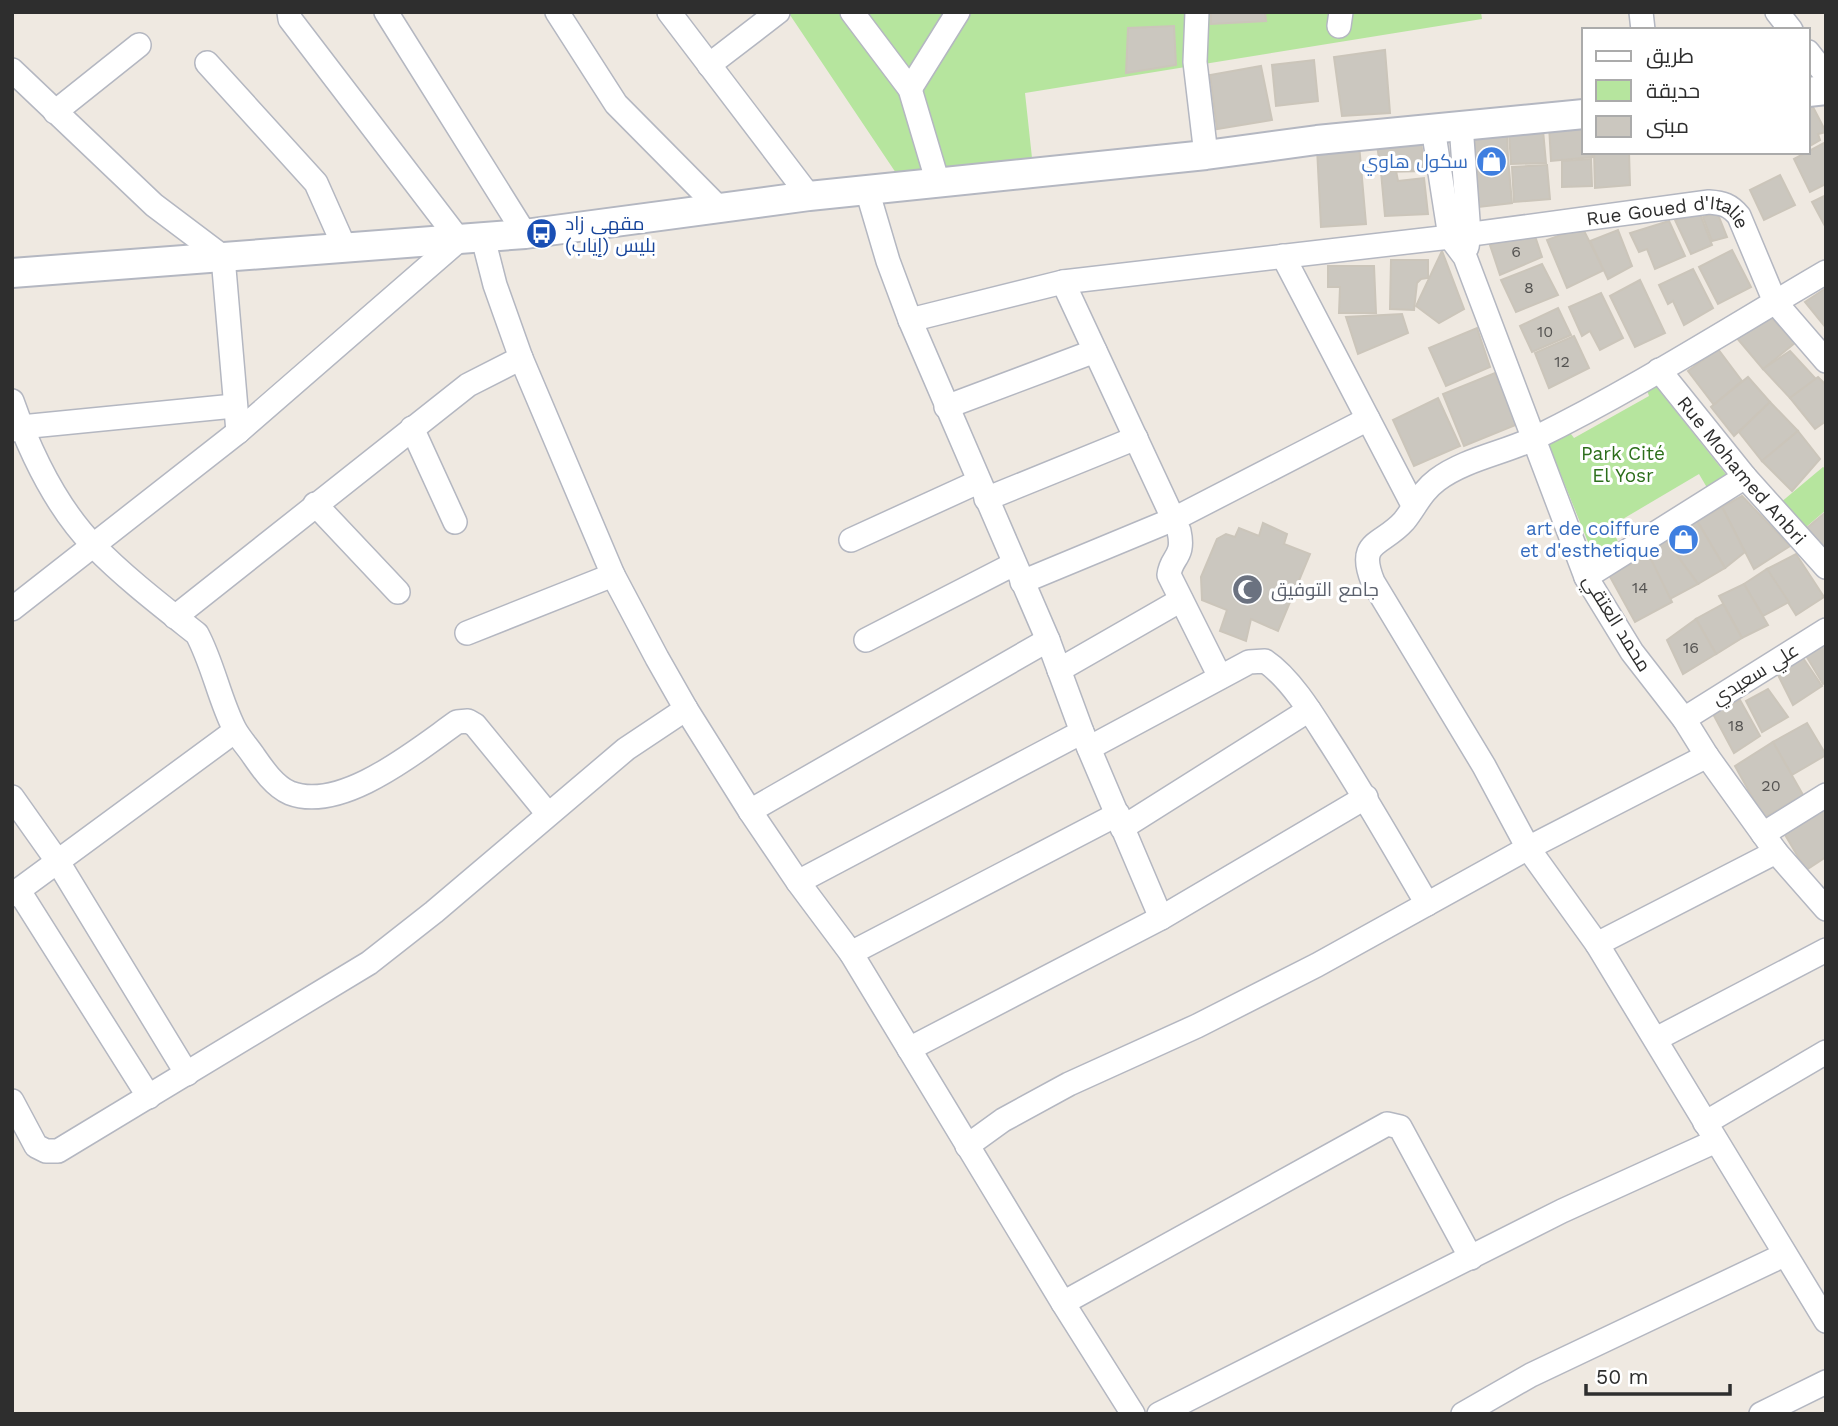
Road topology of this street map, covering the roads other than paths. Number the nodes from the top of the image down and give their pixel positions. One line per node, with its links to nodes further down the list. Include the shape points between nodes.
1 (289, 12): 29 (street, via 290,19)
2 (386, 12): 27 (street)
3 (557, 12): 26 (street, via 617,104)
4 (669, 12): 14 (street)
5 (778, 12): 14 (street)
6 (852, 12): 17 (street)
7 (958, 12): 17 (street)
8 (1197, 12): 22 (street, via 1195,62)
9 (1777, 12): 10 (street)
10 (1789, 28)
11 (139, 45): 18 (street)
12 (1810, 55): 16 (street)
13 (207, 64): 30 (street, via 316,183)
14 (709, 65): 25 (street)
15 (12, 70): 18 (street)
16 (1826, 75)
17 (910, 89): 23 (street)
18 (55, 112): 32 (street, via 154,205)
19 (1582, 114): 20 (street)
20 (1461, 125): 21 (street); 28 (street, محمد العتقي)
21 (1433, 128): 22 (street); 28 (street, محمد العتقي)
22 (1206, 155): 23 (street)
23 (938, 183): 24 (street)
24 (867, 190): 25 (street); 37 (street)
25 (809, 196): 26 (street)
26 (719, 208): 27 (street)
27 (526, 233): 29 (street)
28 (1459, 235): 31 (street); 36 (street, Rue Goued d'Italie, via 1722,202 1745,224); 50 (street, محمد العتقي)
29 (471, 239): 30 (street); 39 (street, via 495,285); 48 (street)
30 (344, 246): 32 (street)
31 (1283, 256): 35 (street); 45 (street)
32 (223, 257): 34 (street); 43 (street)
33 (1826, 272): 36 (street)
34 (12, 273)
35 (1063, 282): 37 (street); 38 (street)
36 (1775, 302): 40 (street, Rue Goued d'Italie); 41 (street)
37 (910, 320): 44 (street)
38 (1095, 351): 44 (street); 49 (street)
39 (521, 358): 46 (street, via 468,385); 61 (street)
40 (1826, 361)
41 (1660, 370): 50 (street); 51 (street, Rue Mohamed Anbri)
42 (12, 401): 47 (street)
43 (234, 405): 47 (street); 48 (street)
44 (946, 407): 52 (street)
45 (1368, 419): 54 (street); 55 (street)
46 (412, 428): 53 (street); 56 (street)
47 (17, 429): 58 (street, via 64,507)
48 (238, 432): 58 (street)
49 (1136, 438): 52 (street); 55 (street)
50 (1533, 439): 54 (street, via 1439,478); 62 (street, محمد العتقي)
51 (1745, 477): 59 (street, Rue Mohamed Anbri); 62 (street)
52 (982, 491): 57 (street); 60 (street)
53 (315, 504): 63 (street); 66 (street)
54 (1413, 505): 86 (street, via 1405,520 1372,544 1366,567)
55 (1174, 519): 60 (street); 64 (street, via 1181,545 1170,575)
56 (455, 522)
57 (851, 540)
58 (94, 545): 65 (street); 66 (street)
59 (1826, 567)
60 (1018, 573): 69 (street); 70 (street)
61 (613, 575): 68 (street); 73 (street)
62 (1586, 578): 75 (street, محمد العتقي, via 1632,652)
63 (398, 592)
64 (1181, 600): 71 (street); 72 (street)
65 (12, 609)
66 (175, 617): 76 (street, via 197,634)
67 (1826, 630): 75 (street, علي سعيدي)
68 (467, 633)
69 (866, 640)
70 (1048, 640): 71 (street); 82 (street)
71 (1059, 670): 77 (street)
72 (1220, 677): 74 (street, via 1250,662 1265,661); 77 (street)
73 (686, 709): 82 (street); 83 (street, via 626,749)
74 (1309, 710): 81 (street); 84 (street)
75 (1684, 719): 78 (street, محمد العتقي)
76 (236, 731): 83 (street, via 274,781 289,792 312,797 360,785 457,722 468,721); 87 (street)
77 (1085, 740): 84 (street); 88 (street)
78 (1707, 755): 85 (street, محمد العتقي); 86 (street)
79 (1826, 795): 85 (street)
80 (12, 797): 87 (street)
81 (1366, 797): 90 (street); 92 (street)
82 (750, 811): 88 (street)
83 (548, 814): 99 (street, via 369,963)
84 (1120, 821): 92 (street); 95 (street)
85 (1770, 843): 91 (street, محمد العتقي); 93 (street)
86 (1528, 848): 90 (street); 93 (street)
87 (58, 862): 89 (street); 99 (street)
88 (798, 883): 95 (street)
89 (16, 893): 100 (street)
90 (1427, 904): 103 (street, via 1221,1014 1069,1084 1003,1120)
91 (1826, 909)
92 (1161, 918): 97 (street)
93 (1597, 944): 96 (street)
94 (1826, 950): 96 (street)
95 (851, 953): 97 (street)
96 (1656, 1039): 102 (street)
97 (909, 1049): 103 (street)
98 (1826, 1052): 102 (street)
99 (187, 1074): 100 (street)
100 (149, 1097): 101 (street, via 58,1151 36,1146)
101 (12, 1101)
102 (1711, 1132): 104 (street); 105 (street)
103 (967, 1146): 106 (street)
104 (1784, 1255): 107 (street); 111 (street, via 1531,1376)
105 (1471, 1258): 106 (street, via 1400,1127 1387,1125); 110 (street)
106 (1063, 1303): 109 (street)
107 (1826, 1321)
108 (1826, 1382): 112 (street)
109 (1133, 1414)
110 (1159, 1414)
111 (1463, 1414)
112 (1762, 1414)

